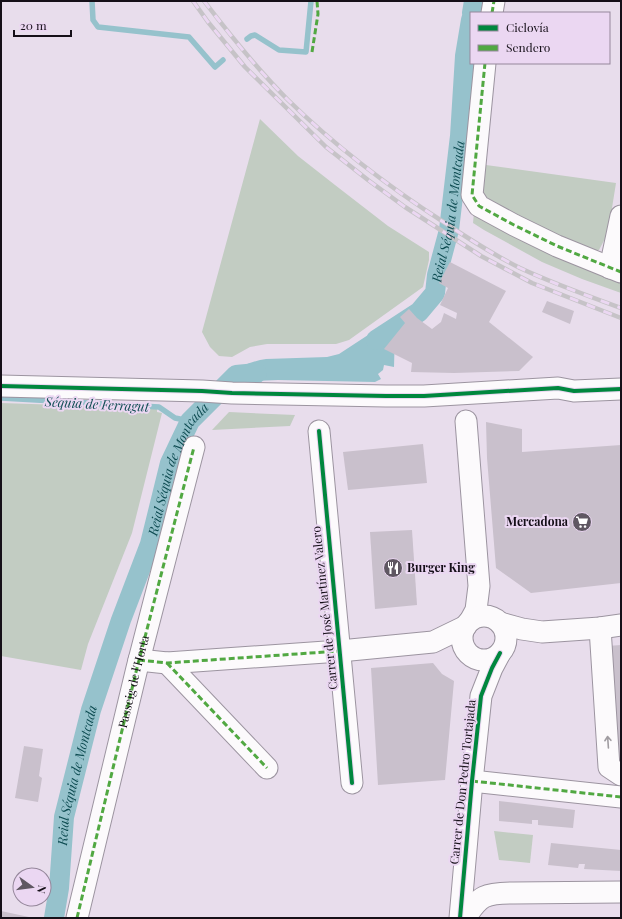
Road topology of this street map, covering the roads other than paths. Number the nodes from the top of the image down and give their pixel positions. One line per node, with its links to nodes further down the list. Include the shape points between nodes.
1 (494, 1): 2 (street)
2 (492, 12)
3 (485, 64): 5 (street, via 472,195 479,206 514,225)
4 (621, 216): 5 (street)
5 (615, 270)
6 (621, 378): 8 (street, via 573,382)
7 (1, 386): 8 (street, via 386,396)
8 (558, 388): 9 (street, via 574,391)
9 (621, 389)
10 (466, 421): 13 (street)
11 (318, 431): 21 (street, Carrer de José Martínez Valero)
12 (194, 447): 23 (street, Passeig de l'Horta)
13 (479, 586): 14 (street, via 490,612); 15 (street, via 476,610)
14 (497, 621): 15 (street, via 482,616); 18 (street); 20 (street, via 504,628 506,635)
15 (468, 624): 19 (street); 22 (street, via 462,638)
16 (621, 625): 17 (street)
17 (600, 628): 18 (street); 27 (street, one-way to 17, via 609,767)
18 (542, 632): 20 (street)
19 (433, 642): 21 (street); 22 (street, via 458,647)
20 (502, 650): 22 (street, via 495,657 483,660); 25 (street, Carrer de Don Pedro Tortajada)
21 (340, 651): 24 (street); 29 (street, Carrer de José Martínez Valero)
22 (468, 653): 25 (street, Carrer de Don Pedro Tortajada, via 476,665)
23 (139, 660): 24 (street); 32 (street, Passeig de l'Horta)
24 (168, 663): 26 (street)
25 (481, 696): 28 (street, Carrer de Don Pedro Tortajada)
26 (267, 768)
27 (621, 775)
28 (472, 781): 30 (street); 33 (street, Carrer de Don Pedro Tortajada)
29 (352, 783)
30 (621, 797)
31 (621, 892): 34 (street, via 497,894 485,897)
32 (77, 918)
33 (460, 918)
34 (465, 918)

